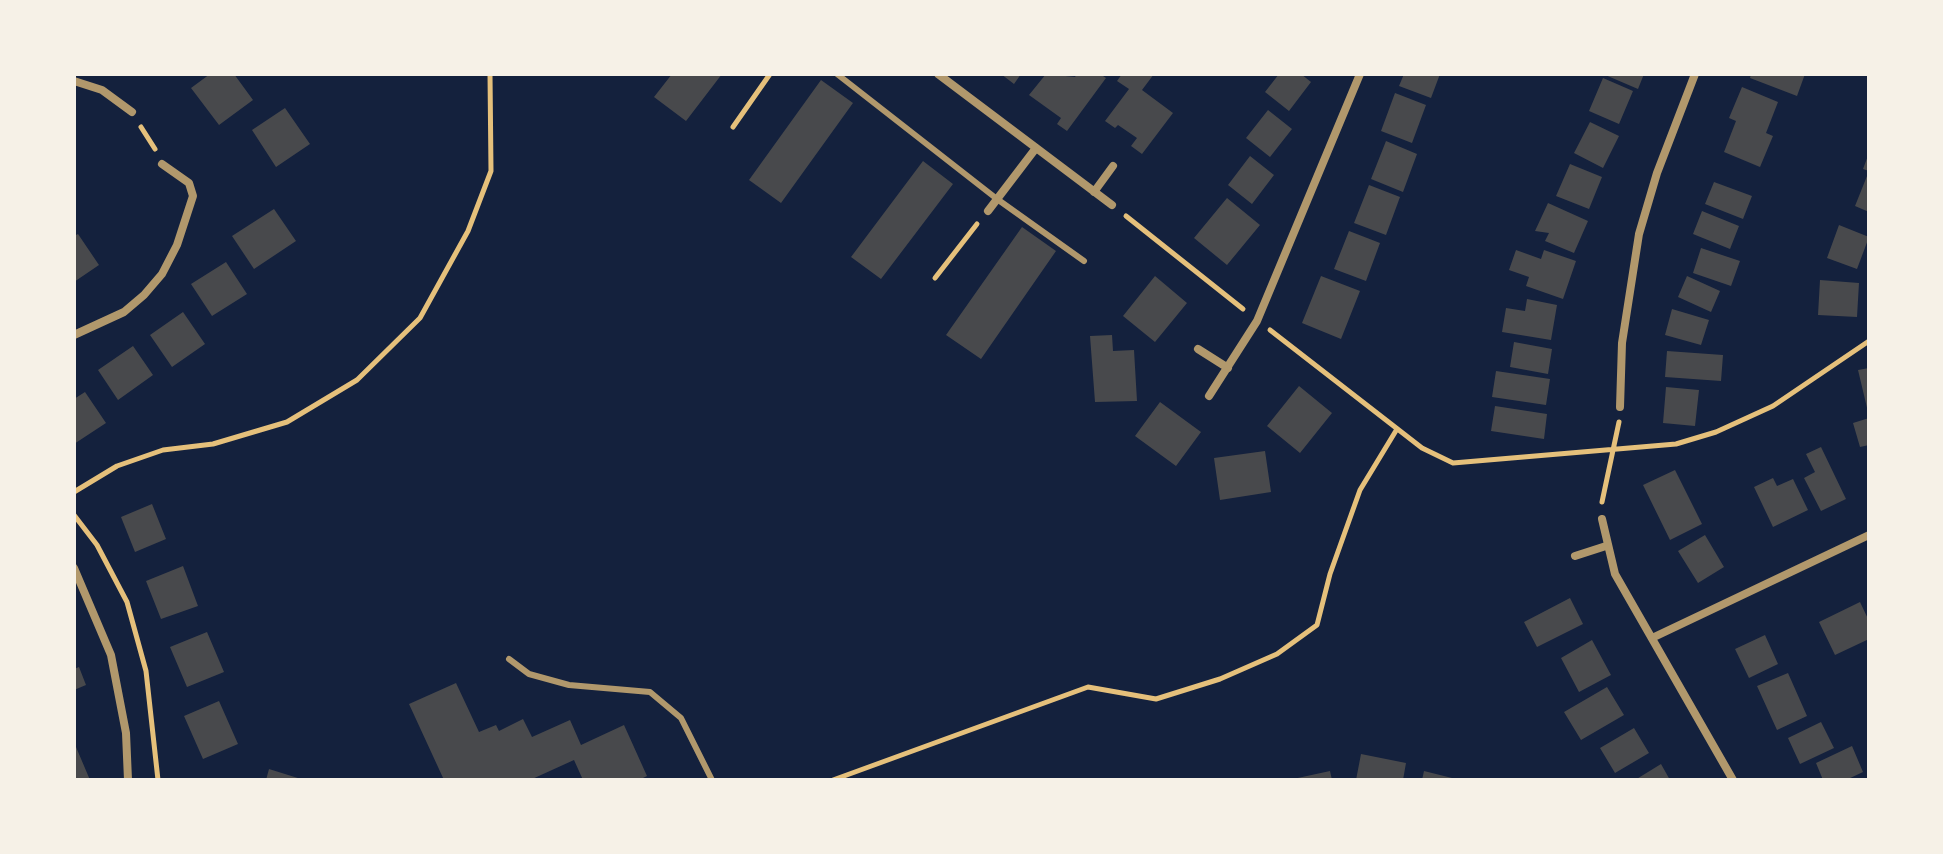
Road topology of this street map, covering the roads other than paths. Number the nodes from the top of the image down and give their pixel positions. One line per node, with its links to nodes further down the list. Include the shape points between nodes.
1 (837, 74): 11 (lane)
2 (938, 74): 7 (street)
3 (1360, 74): 17 (street, via 1257,321)
4 (1695, 74): 19 (street, via 1639,234 1622,343)
5 (74, 81): 6 (street, via 102,90)
6 (132, 112)
7 (1036, 148): 10 (street); 11 (street)
8 (162, 164): 15 (street, via 189,183 193,196 177,245 144,295 124,312)
9 (1113, 166): 10 (street)
10 (1094, 192): 12 (street)
11 (997, 199): 13 (street); 14 (lane)
12 (1112, 205)
13 (988, 211)
14 (1084, 261)
15 (74, 335)
16 (1198, 349): 17 (street)
17 (1228, 368): 18 (street)
18 (1209, 396)
19 (1620, 407)
20 (1602, 519): 22 (street)
21 (1869, 535): 25 (street)
22 (1606, 546): 23 (street); 25 (street, via 1615,574)
23 (1575, 556)
24 (74, 568): 27 (street, via 111,655 126,733)
25 (1652, 638): 29 (street)
26 (509, 659): 28 (lane, via 529,674 569,685 650,692 681,718)
27 (128, 780)
28 (712, 780)
29 (1733, 780)

